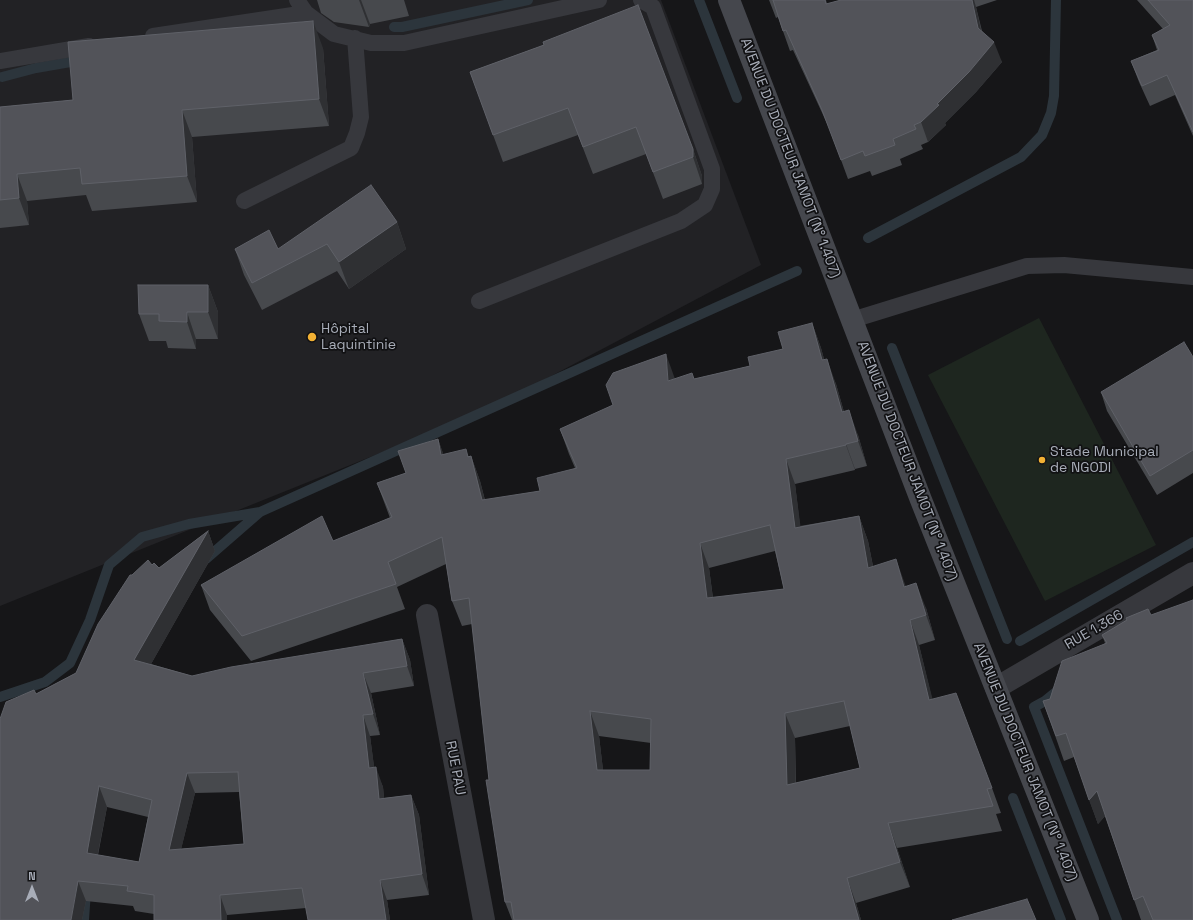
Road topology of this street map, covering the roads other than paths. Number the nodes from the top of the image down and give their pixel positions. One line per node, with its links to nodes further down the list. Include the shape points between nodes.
1 (599, 0): 6 (lane, via 404,43 371,43)
2 (641, 0): 11 (lane, via 653,7 712,169 712,189 705,205 681,221)
3 (729, 0): 12 (main road, AVENUE DU DOCTEUR JAMOT (N° 1.407))
4 (302, 6): 5 (lane); 6 (lane, via 334,34)
5 (141, 38)
6 (355, 38): 9 (lane, via 361,117 351,148)
7 (103, 44): 8 (lane)
8 (0, 61)
9 (244, 201)
10 (1193, 276): 12 (lane, via 1064,264 1027,266)
11 (479, 301)
12 (852, 320): 15 (main road, AVENUE DU DOCTEUR JAMOT (N° 1.407))
13 (1193, 573): 15 (street, RUE 1.366)
14 (427, 615): 16 (street, RUE PAU)
15 (996, 688): 17 (main road, AVENUE DU DOCTEUR JAMOT (N° 1.407))
16 (484, 920)
17 (1088, 920)

